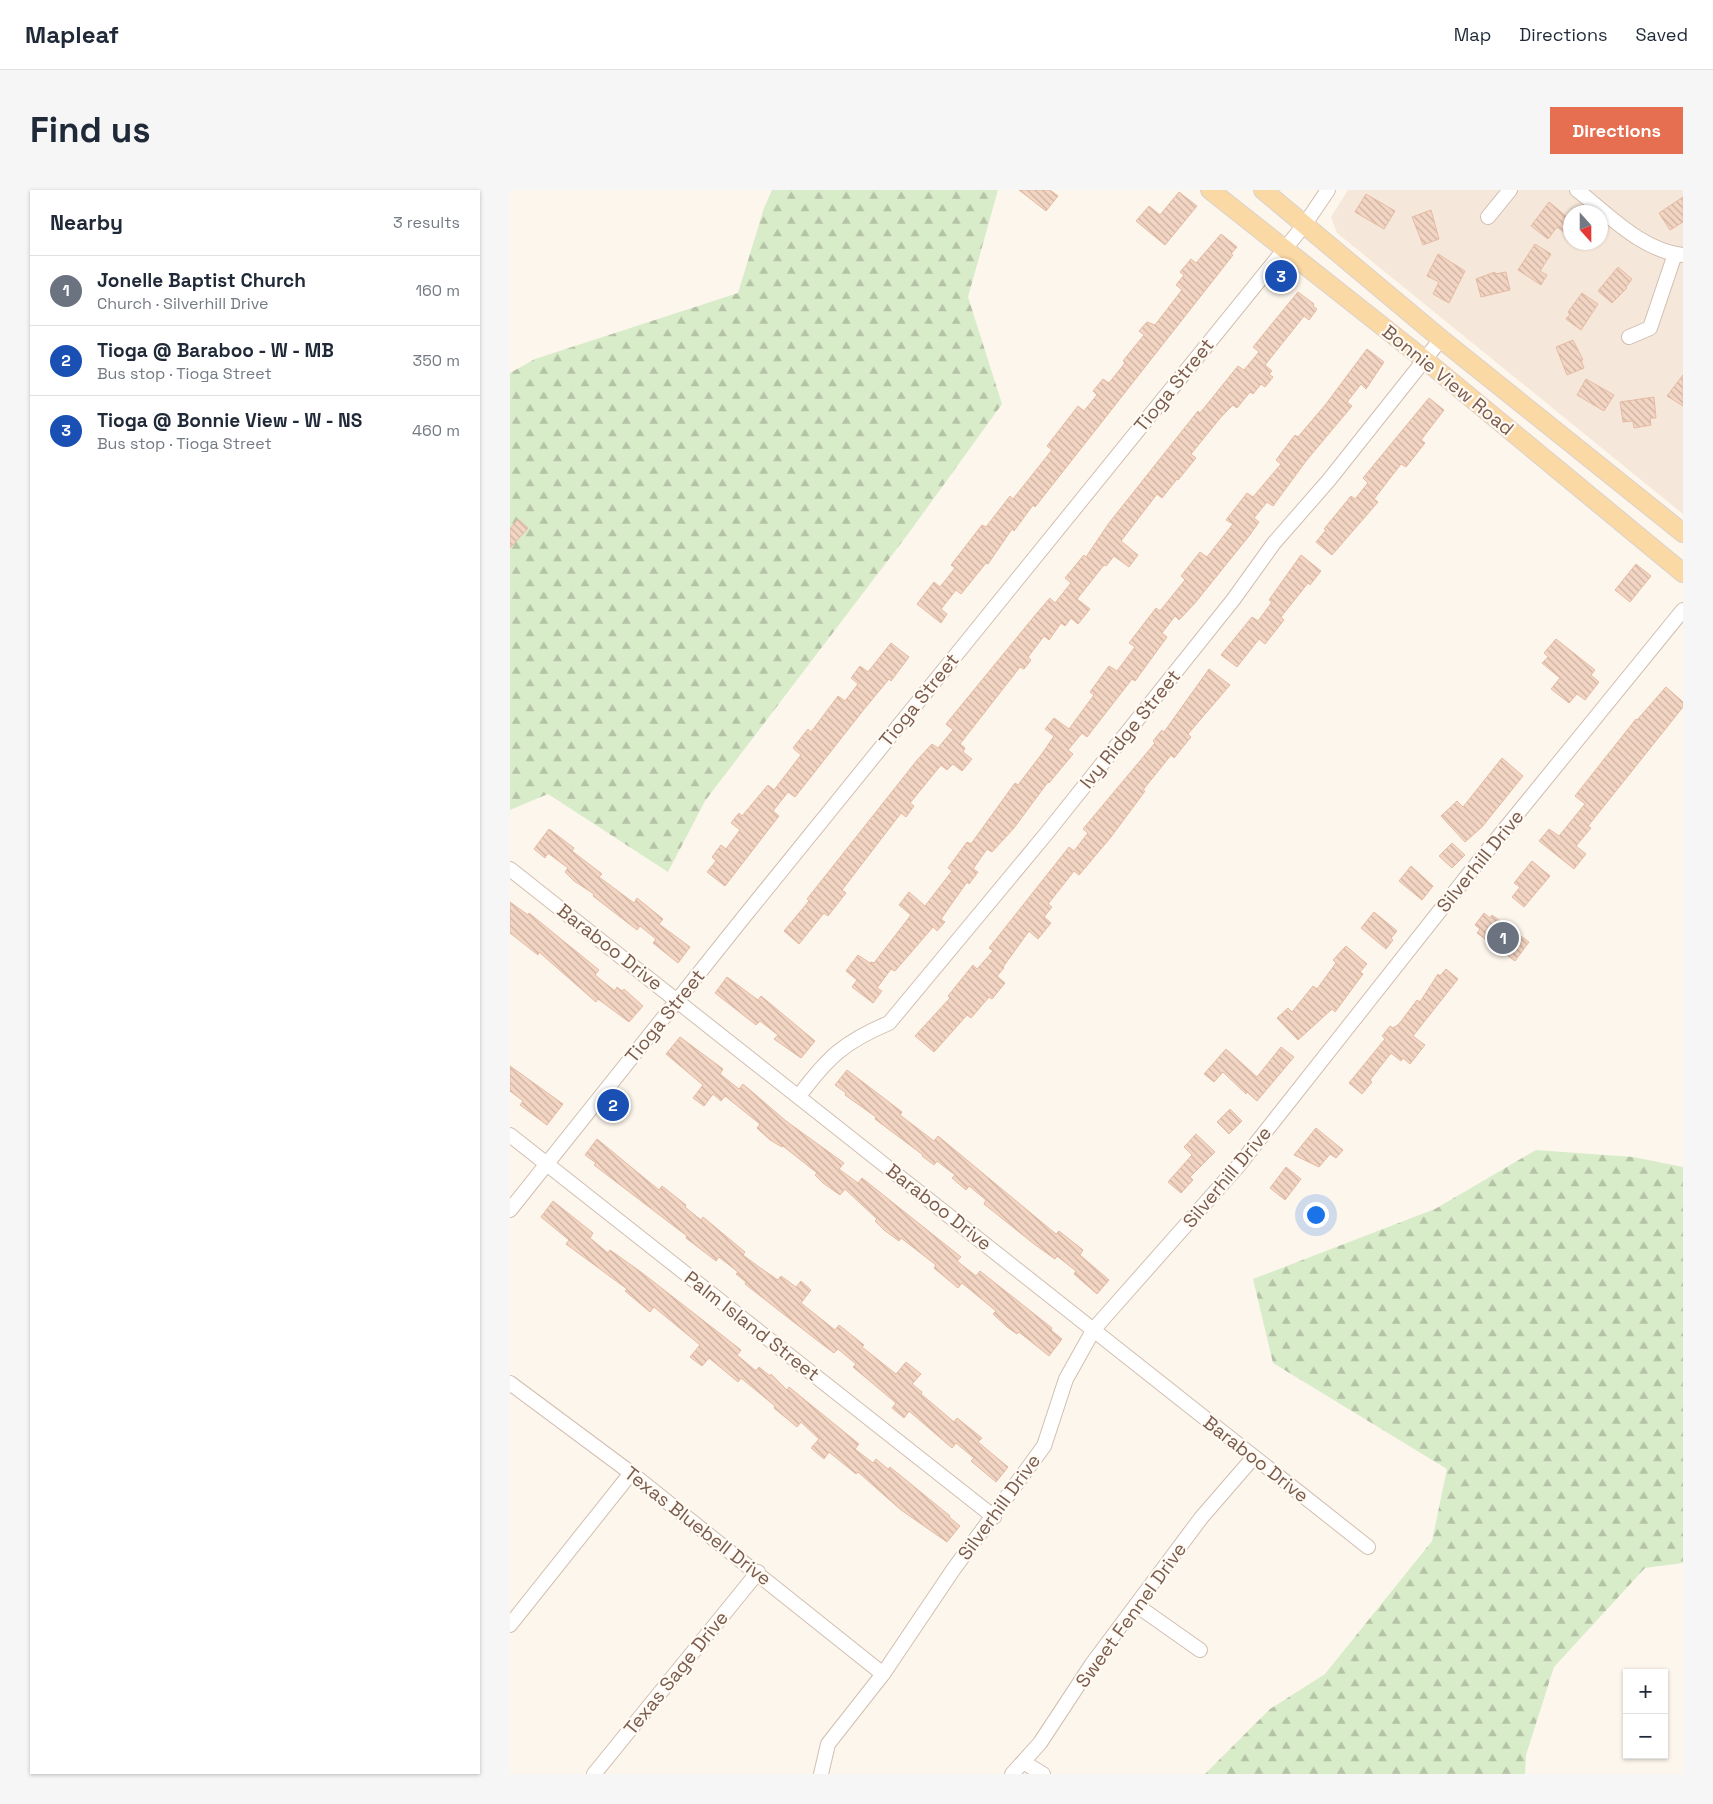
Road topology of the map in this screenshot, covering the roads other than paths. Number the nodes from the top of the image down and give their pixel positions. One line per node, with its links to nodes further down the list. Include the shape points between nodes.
1 (1210, 190): 8 (main road, Bonnie View Road)
2 (1263, 190): 7 (main road, Bonnie View Road)
3 (1328, 190): 7 (street, Tioga Street)
4 (1510, 190): 6 (street)
5 (1577, 190): 9 (street, via 1643,242)
6 (1488, 217)
7 (1305, 224): 8 (street, Tioga Street); 11 (main road, Bonnie View Road)
8 (1285, 248): 12 (main road, Bonnie View Road); 17 (street, Tioga Street)
9 (1679, 254): 10 (street, via 1650,328)
10 (1629, 337)
11 (1441, 339): 12 (street, Ivy Ridge Street); 13 (main road, Bonnie View Road)
12 (1425, 360): 14 (main road, Bonnie View Road); 18 (street, Ivy Ridge Street, via 1274,544 1046,834 889,1023 835,1052)
13 (1683, 533)
14 (1683, 573)
15 (1683, 610): 22 (street, Silverhill Drive, via 1239,1165)
16 (510, 869): 17 (street, Baraboo Drive)
17 (678, 1001): 18 (street, Baraboo Drive); 20 (street, Tioga Street)
18 (799, 1096): 22 (street, Baraboo Drive)
19 (510, 1135): 20 (street, Palm Island Street)
20 (546, 1164): 21 (street, Tioga Street); 26 (street, Palm Island Street)
21 (510, 1210)
22 (1094, 1329): 24 (street, Baraboo Drive); 26 (street, Silverhill Drive, via 1066,1379 1044,1446)
23 (510, 1383): 25 (street, Texas Bluebell Drive)
24 (1253, 1458): 27 (street, Baraboo Drive); 29 (street, Sweet Fennel Drive, via 1202,1518)
25 (631, 1473): 28 (street, Texas Bluebell Drive); 30 (street)
26 (994, 1517): 32 (street, Silverhill Drive, via 953,1570)
27 (1368, 1547)
28 (758, 1572): 32 (street, Texas Bluebell Drive); 34 (street, Texas Sage Drive)
29 (1136, 1605): 31 (street); 33 (street, Sweet Fennel Drive, via 1040,1743)
30 (510, 1625)
31 (1200, 1650)
32 (883, 1674): 35 (street, Silverhill Drive, via 828,1744)
33 (1023, 1762): 36 (street, Sweet Fennel Drive); 37 (street)
34 (594, 1774)
35 (821, 1774)
36 (1012, 1774)
37 (1042, 1774)

